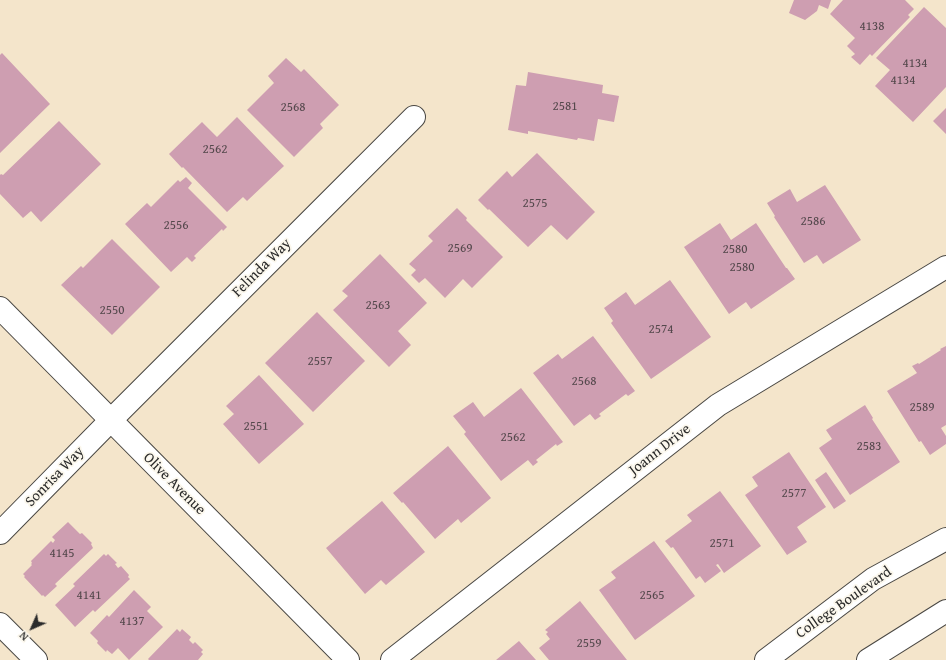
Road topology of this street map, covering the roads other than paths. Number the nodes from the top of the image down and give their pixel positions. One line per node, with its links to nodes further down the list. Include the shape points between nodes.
1 (414, 117): 4 (street, Felinda Way)
2 (946, 267): 11 (street, Joann Drive, via 718,405)
3 (0, 308): 4 (street, Olive Avenue)
4 (110, 420): 5 (street, Sonrisa Way); 10 (street, Olive Avenue)
5 (0, 533)
6 (946, 539): 12 (street, College Boulevard, via 873,579)
7 (946, 611): 13 (street)
8 (0, 624): 9 (street)
9 (36, 660)
10 (348, 660)
11 (392, 660)
12 (766, 660)
13 (868, 660)

